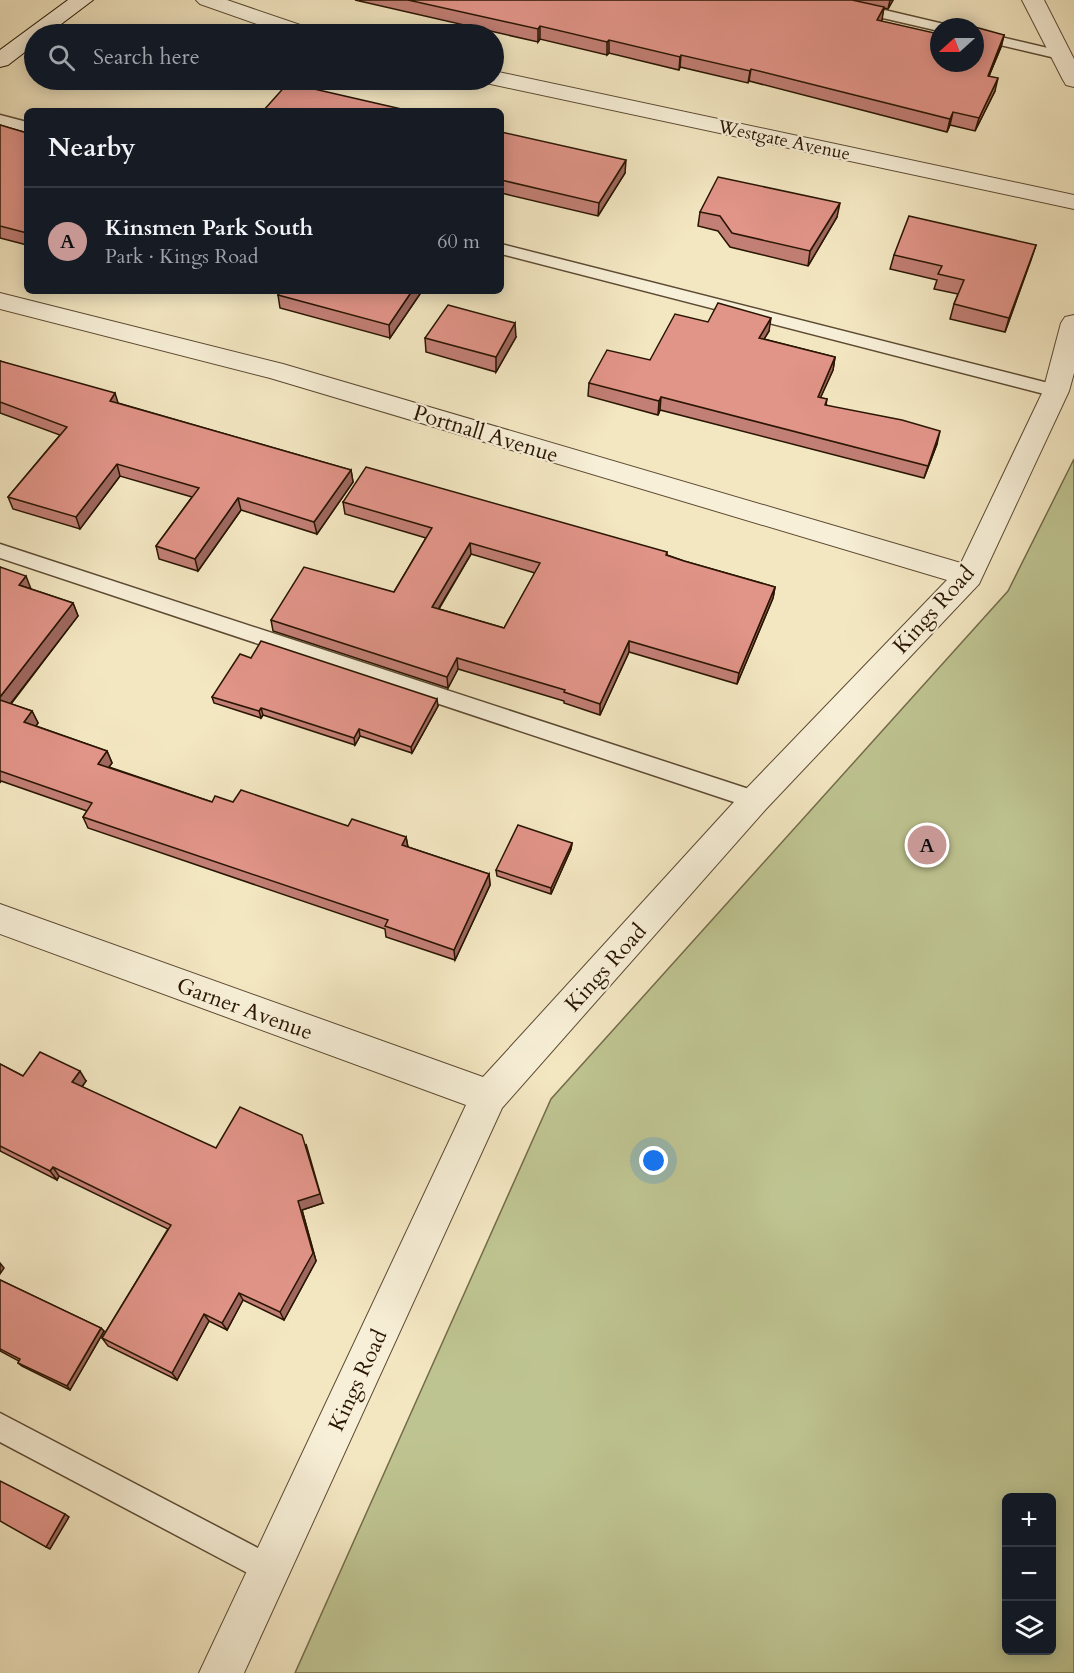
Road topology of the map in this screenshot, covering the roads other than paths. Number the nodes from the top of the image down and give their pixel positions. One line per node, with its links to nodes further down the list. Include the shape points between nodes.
1 (82, 0): 5 (street)
2 (207, 0): 6 (street)
3 (823, 0): 7 (lane)
4 (1033, 0): 10 (street)
5 (50, 24)
6 (275, 24)
7 (930, 25)
8 (984, 37): 10 (lane)
9 (24, 43): 11 (street)
10 (1064, 56): 13 (street)
11 (0, 60)
12 (504, 80): 16 (street, Westgate Avenue)
13 (1074, 80)
14 (0, 120): 15 (lane)
15 (24, 126)
16 (1074, 202)
17 (504, 250): 20 (lane)
18 (0, 301): 22 (street, Portnall Avenue, via 274,370)
19 (1074, 323): 20 (street, Kings Road)
20 (1056, 391): 22 (street, Kings Road)
21 (0, 551): 23 (lane)
22 (969, 576): 23 (street, Kings Road)
23 (755, 800): 25 (street, Kings Road)
24 (0, 919): 25 (street, Garner Avenue)
25 (489, 1096): 27 (street, Kings Road)
26 (0, 1427): 27 (lane)
27 (269, 1569): 28 (street, Kings Road)
28 (221, 1673)

